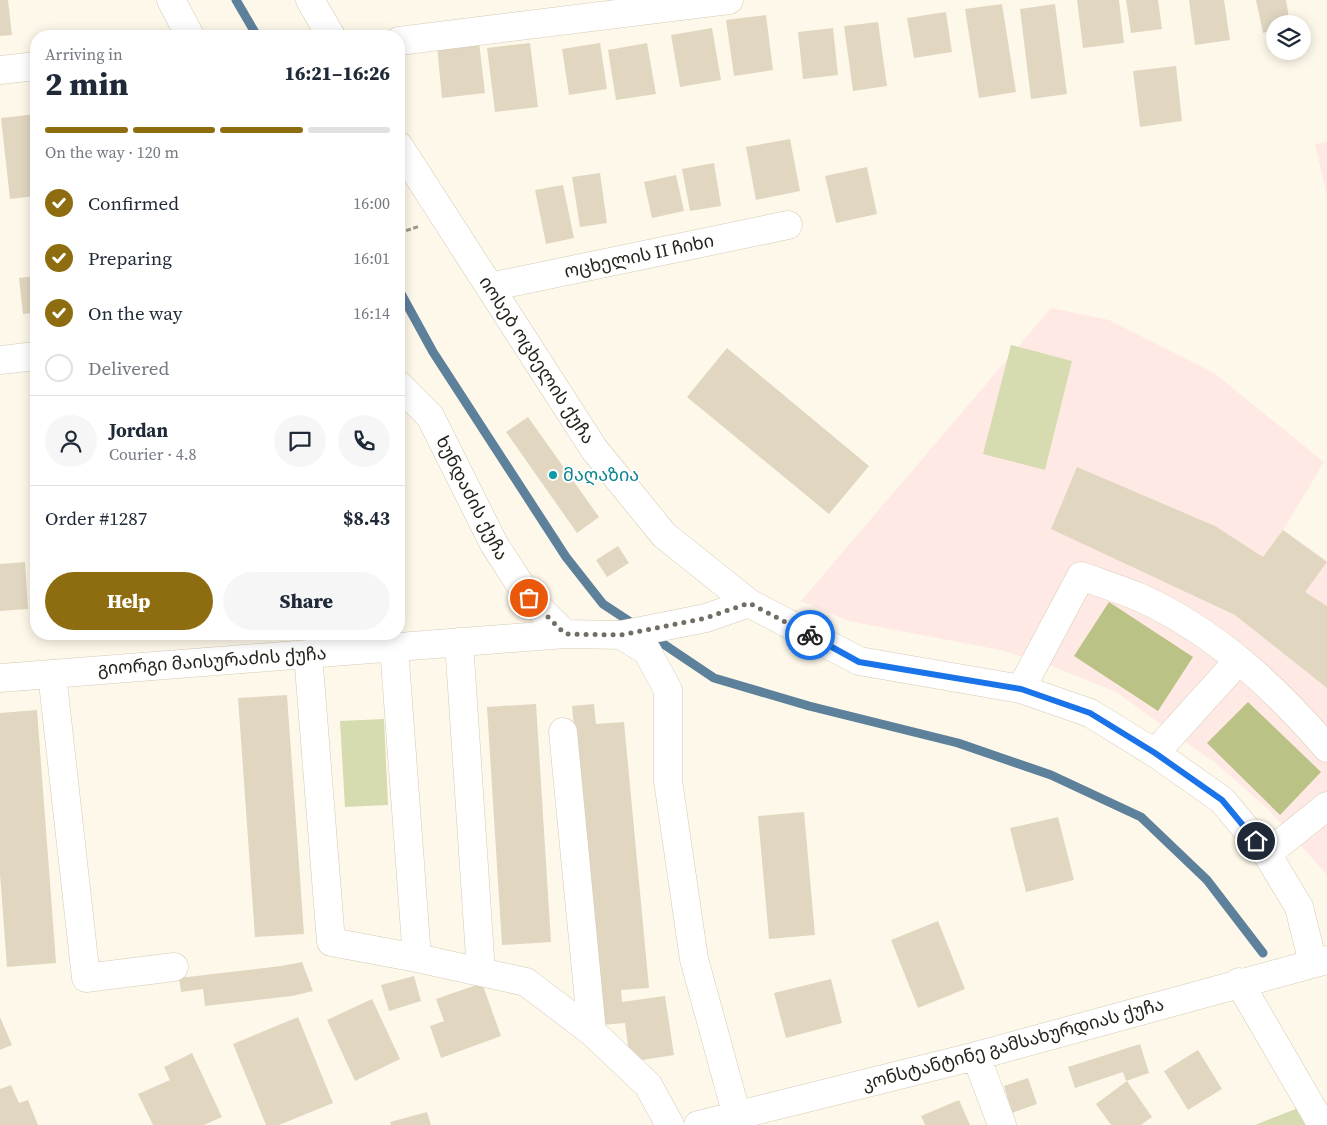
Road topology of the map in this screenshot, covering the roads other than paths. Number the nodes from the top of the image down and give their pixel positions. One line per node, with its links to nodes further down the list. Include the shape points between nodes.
1 (171, 0): 4 (street)
2 (310, 0): 5 (street)
3 (729, 0): 6 (street)
4 (187, 30)
5 (328, 30)
6 (405, 40)
7 (30, 67): 8 (street)
8 (0, 70)
9 (405, 155): 11 (street, იოსებ ოცხელის ქუჩა)
10 (788, 225): 11 (street, ოცხელის II ჩიხი)
11 (490, 287): 15 (street, იოსებ ოცხელის ქუჩა, via 594,448 664,534)
12 (30, 357): 13 (street)
13 (0, 360)
14 (405, 391): 16 (street, ხუნდაძის ქუჩა, via 430,416 494,544 529,598)
15 (749, 603): 17 (street, გიორგი მაისურაძის ქუჩა, via 706,618); 24 (street, იოსებ ოცხელის ქუჩა, via 859,662)
16 (565, 634): 17 (street, გიორგი მაისურაძის ქუჩა); 18 (street, გიორგი მაისურაძის ქუჩა)
17 (621, 635): 37 (street, via 647,651 668,690 668,781 694,959)
18 (459, 642): 19 (street, გიორგი მაისურაძის ქუჩა); 33 (street)
19 (394, 647): 20 (street, გიორგი მაისურაძის ქუჩა); 30 (street)
20 (308, 654): 22 (street, გიორგი მაისურაძის ქუჩა); 30 (street, via 331,942)
21 (1238, 660): 24 (street, via 1178,617 1138,597 1081,576); 26 (street, via 1268,684); 27 (street)
22 (52, 674): 23 (street, გიორგი მაისურაძის ქუჩა); 32 (street, via 86,978)
23 (0, 678)
24 (1021, 689): 27 (street, იოსებ ოცხელის ქუჩა, via 1090,713)
25 (563, 732): 35 (street)
26 (1327, 748)
27 (1155, 753): 29 (street, იოსებ ოცხელის ქუჩა, via 1222,800)
28 (1327, 806): 29 (street)
29 (1267, 854): 31 (street, იოსებ ოცხელის ქუჩა, via 1299,907)
30 (417, 958): 33 (street)
31 (1320, 962): 34 (street, კონსტანტინე გამსახურდიას ქუჩა)
32 (174, 967)
33 (481, 972): 35 (street, via 526,982)
34 (1239, 982): 36 (street, კონსტანტინე გამსახურდიას ქუჩა); 41 (street)
35 (592, 1032): 38 (street, via 648,1085)
36 (976, 1056): 37 (street, კონსტანტინე გამსახურდიას ქუჩა); 40 (street)
37 (737, 1116): 39 (street, კონსტანტინე გამსახურდიას ქუჩა)
38 (670, 1125)
39 (698, 1125)
40 (1002, 1125)
41 (1322, 1125)

